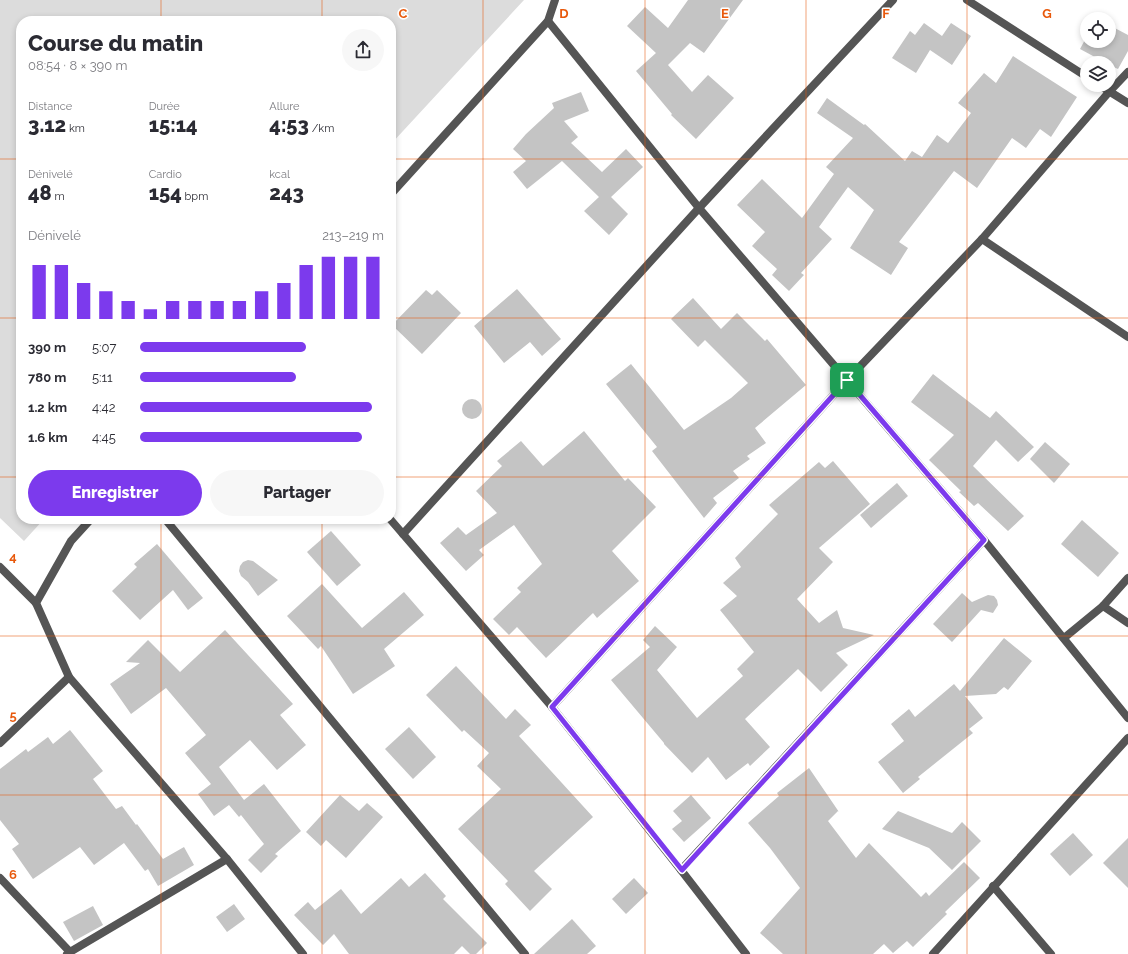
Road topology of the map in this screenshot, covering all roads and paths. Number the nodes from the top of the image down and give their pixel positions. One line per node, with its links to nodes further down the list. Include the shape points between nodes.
1 (555, 0): 4 (street)
2 (893, 0): 11 (street)
3 (967, 0): 6 (street)
4 (548, 21): 10 (street); 11 (street)
5 (1128, 72): 7 (street)
6 (1080, 73)
7 (1116, 85)
8 (1109, 92): 9 (street); 12 (street)
9 (1128, 103)
10 (396, 188)
11 (699, 208): 14 (street); 18 (street)
12 (982, 239): 13 (street); 14 (street)
13 (1128, 337)
14 (847, 380): 19 (street); 27 (street)
15 (86, 524): 22 (street, via 71,541)
16 (169, 524): 37 (street)
17 (394, 524): 18 (street)
18 (403, 534): 27 (street)
19 (984, 540): 25 (street); 32 (street)
20 (0, 567): 22 (street)
21 (1128, 578): 23 (street)
22 (36, 603): 26 (street)
23 (1103, 606): 24 (street); 25 (street)
24 (1128, 622)
25 (1064, 638): 28 (street)
26 (69, 677): 30 (street); 31 (street)
27 (552, 707): 32 (street)
28 (1128, 718)
29 (1128, 738): 34 (street)
30 (0, 743)
31 (227, 859): 35 (street); 36 (street)
32 (682, 870): 38 (street)
33 (0, 878): 35 (street)
34 (993, 886): 39 (street); 40 (street)
35 (69, 954)
36 (303, 954)
37 (525, 954)
38 (746, 954)
39 (932, 954)
40 (1051, 954)

